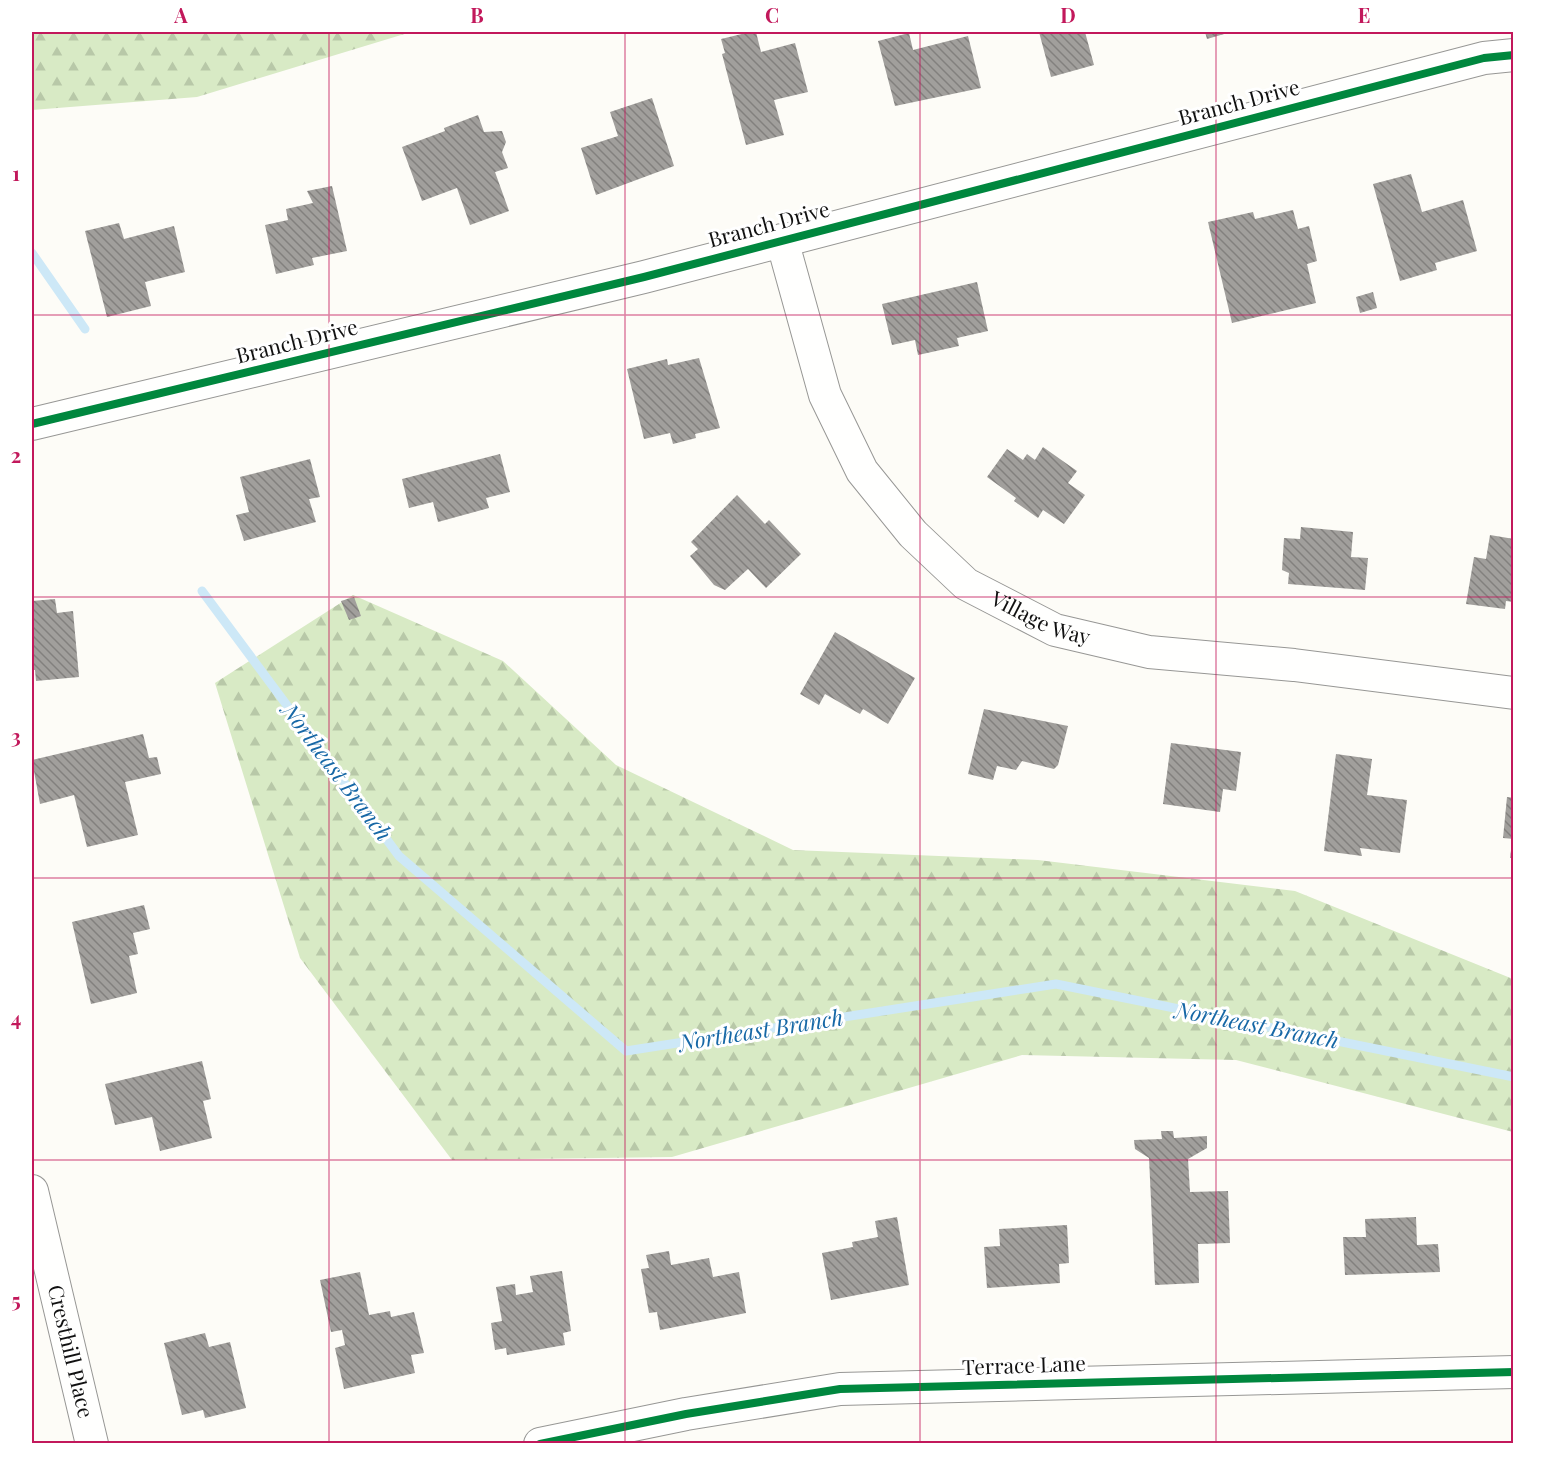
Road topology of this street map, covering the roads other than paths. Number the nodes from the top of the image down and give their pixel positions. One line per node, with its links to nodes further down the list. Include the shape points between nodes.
1 (1514, 55): 2 (street, Branch Drive, via 1484,58)
2 (782, 240): 3 (street, Branch Drive, via 644,277); 4 (street, Village Way, via 825,395 862,471 912,534 966,584 1055,630 1149,652 1294,665)
3 (32, 424)
4 (1514, 693)
5 (32, 1191): 7 (street, Cresthill Place)
6 (1514, 1371): 8 (street, Terrace Lane, via 840,1389)
7 (92, 1443)
8 (540, 1443)

